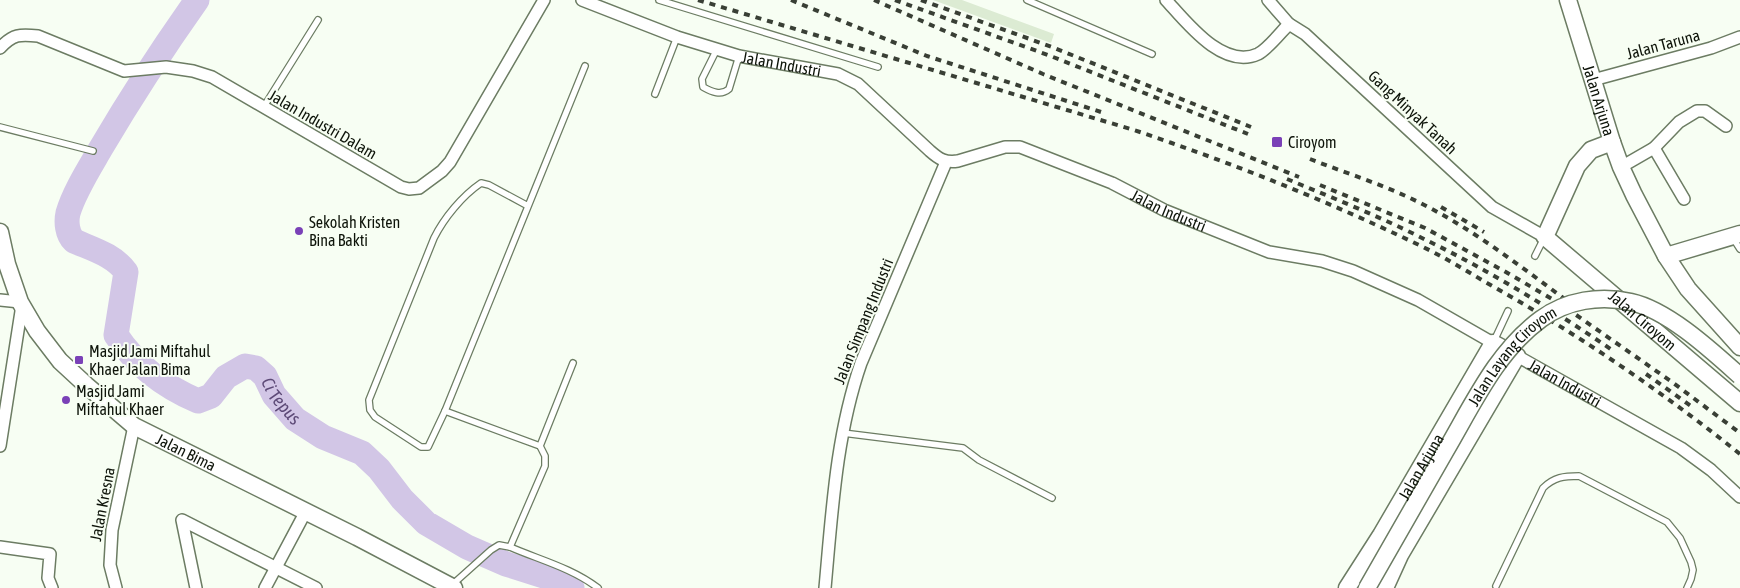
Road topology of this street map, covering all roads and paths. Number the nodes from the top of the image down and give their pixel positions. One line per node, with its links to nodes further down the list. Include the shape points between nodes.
1 (544, 0): 20 (street, Jalan Industri Dalam, via 450,162 419,188 401,188)
2 (582, 0): 10 (street, Jalan Industri)
3 (660, 0): 17 (lane)
4 (1027, 0): 14 (lane)
5 (1166, 0): 9 (street, via 1190,27 1214,47 1238,57 1260,53)
6 (1268, 0): 9 (street, Gang Minyak Tanah)
7 (1568, 0): 18 (main road, Jalan Arjuna)
8 (318, 20): 20 (lane)
9 (1289, 24): 31 (street, Gang Minyak Tanah, via 1305,34 1492,207)
10 (677, 37): 13 (street, Jalan Industri); 19 (lane)
11 (1738, 42): 18 (street, Jalan Taruna)
12 (0, 48): 20 (street, Jalan Industri Dalam, via 14,36 38,36 124,71 166,67 193,71 212,77)
13 (717, 49): 15 (street, Jalan Industri); 15 (lane, via 702,79 703,87 712,92 729,89)
14 (1152, 54)
15 (739, 56): 26 (street, Jalan Industri, via 838,74 849,79)
16 (585, 66): 29 (lane)
17 (878, 67)
18 (1593, 80): 23 (main road, Jalan Arjuna)
19 (655, 94)
20 (263, 108)
21 (1726, 126): 24 (street, via 1705,111 1697,111 1679,122)
22 (0, 127): 25 (lane)
23 (1612, 142): 27 (main road); 31 (main road, Jalan Arjuna, via 1591,150 1577,166)
24 (1654, 148): 27 (street); 28 (street)
25 (93, 152)
26 (946, 162): 38 (street, Jalan Industri, via 1005,147 1020,147 1112,183 1164,210 1269,252 1322,261 1353,271 1418,300); 46 (street, Jalan Simpang Industri, via 861,363)
27 (1621, 167): 34 (main road)
28 (1684, 199)
29 (528, 206): 44 (lane); 44 (lane, via 481,183 444,222 434,238 369,400 375,417 421,447 428,447)
30 (0, 232): 36 (main road, Jalan Bima)
31 (1545, 237): 33 (lane); 43 (main road, Jalan Ciroyom)
32 (1737, 240): 34 (main road)
33 (1535, 256)
34 (1666, 256): 39 (main road, via 1688,289)
35 (0, 300): 36 (street)
36 (21, 304): 45 (main road, Jalan Bima, via 37,332 60,360); 47 (street)
37 (1508, 311): 38 (lane)
38 (1493, 343): 40 (main road, Jalan Industri); 64 (main road, Jalan Arjuna)
39 (1740, 347)
40 (1517, 356): 49 (street, Jalan Industri, via 1681,448); 66 (main road, Jalan Arjuna, via 1400,555)
41 (573, 363): 48 (lane)
42 (1740, 376): 65 (main road, Jalan Layang Ciroyom, bridge, via 1670,320 1632,302 1584,300 1543,318 1516,342 1486,382)
43 (1740, 403)
44 (445, 411): 48 (lane)
45 (134, 426): 51 (main road, Jalan Bima); 58 (street, Jalan Kresna, via 112,530 110,565)
46 (843, 433): 50 (lane, via 963,448 979,460); 63 (street, Jalan Simpang Industri)
47 (0, 446)
48 (540, 446): 53 (lane, via 545,466)
49 (1740, 497)
50 (1052, 498)
51 (306, 512): 54 (street); 55 (main road, Jalan Bima)
52 (0, 547): 57 (street, via 50,554 48,578)
53 (510, 547): 55 (lane, via 499,545 491,550); 62 (lane, via 560,566)
54 (276, 568): 59 (street, via 182,520); 60 (street); 61 (street)
55 (452, 587)
56 (1495, 587): 67 (lane); 68 (lane, via 1543,488 1552,480 1579,476 1668,522 1691,562 1693,570)
57 (52, 588)
58 (116, 588)
59 (196, 588)
60 (265, 588)
61 (316, 588)
62 (598, 588)
63 (825, 588)
64 (1347, 588)
65 (1367, 588)
66 (1385, 588)
67 (1503, 588)
68 (1688, 588)

